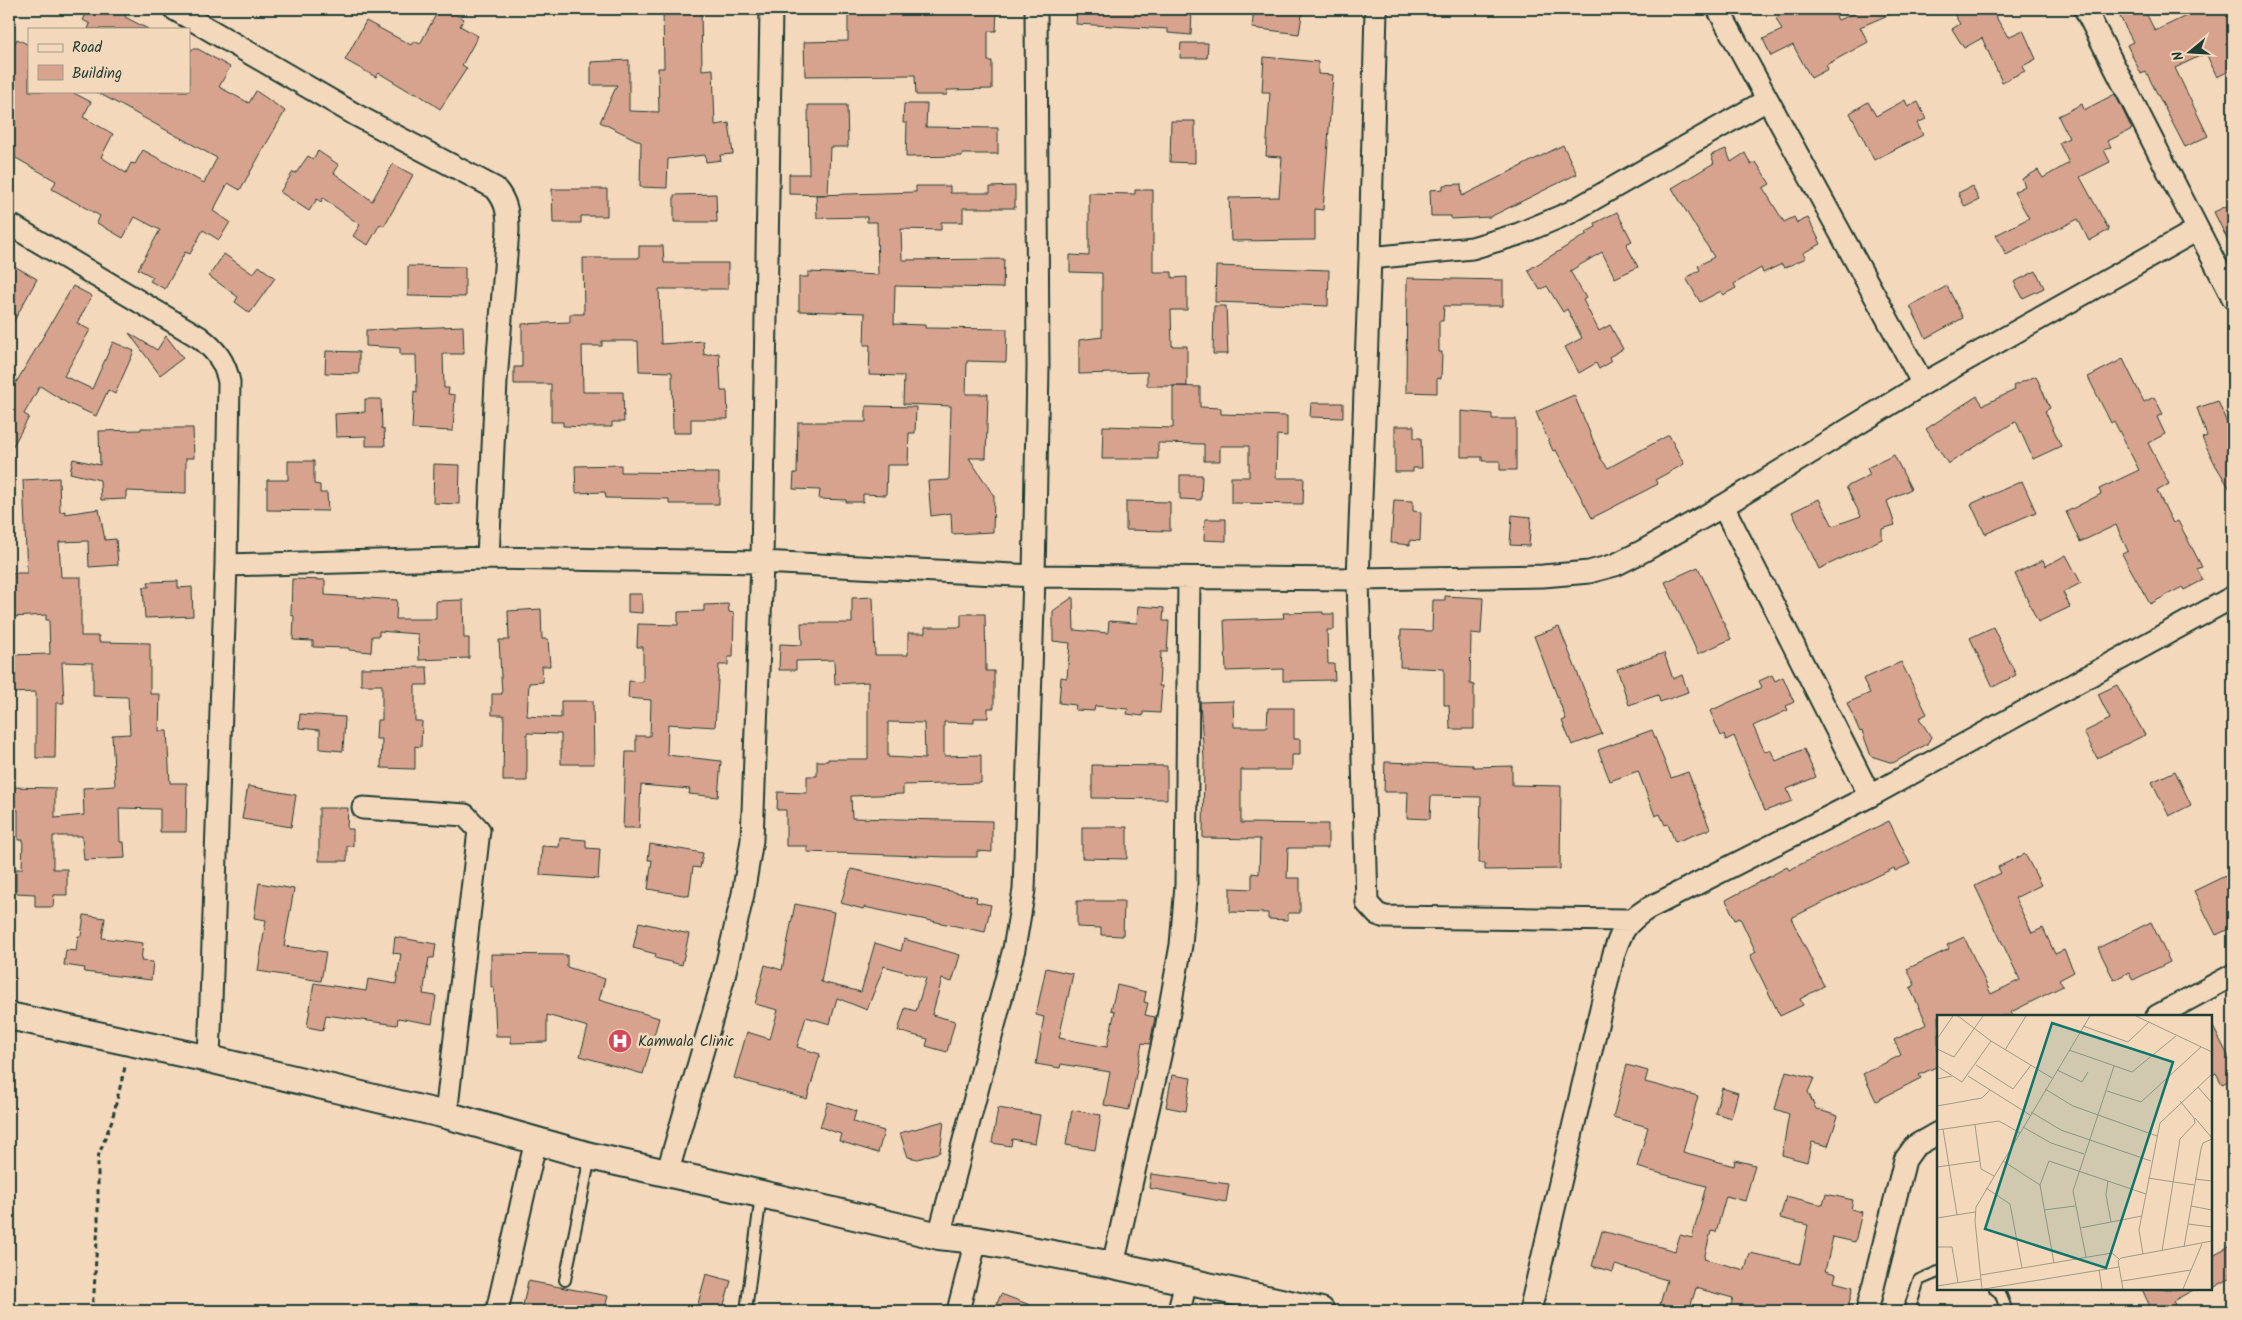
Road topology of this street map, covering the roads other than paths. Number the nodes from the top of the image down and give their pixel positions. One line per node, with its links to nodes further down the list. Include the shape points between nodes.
1 (174, 9): 14 (street, via 356,114 495,188 504,199 508,230 496,381)
2 (771, 9): 15 (street)
3 (1036, 9): 17 (street, via 1038,367)
4 (1376, 9): 10 (street)
5 (1718, 9): 7 (street)
6 (2085, 9): 9 (street)
7 (1766, 100): 10 (street, via 1569,213 1519,234 1472,248); 12 (street)
8 (9, 224): 16 (street, via 199,337 226,367 229,382)
9 (2197, 230): 11 (street); 12 (street)
10 (1370, 258): 19 (street)
11 (2233, 298)
12 (1923, 384): 13 (street)
13 (1723, 506): 19 (street, via 1643,552 1589,572 1543,576); 21 (street)
14 (488, 558): 15 (street); 16 (street)
15 (762, 562): 17 (street); 32 (street, via 752,840 723,980)
16 (226, 565): 27 (street)
17 (1034, 576): 18 (street); 34 (street, via 1021,917)
18 (1189, 578): 19 (street); 36 (street, via 1186,885 1181,945 1166,1029)
19 (1358, 579): 23 (street, via 1367,903 1377,914 1385,917)
20 (2233, 597): 21 (street)
21 (1870, 796): 23 (street)
22 (363, 808): 28 (street, via 465,815 479,830)
23 (1630, 920): 46 (street, via 1619,937 1613,957)
24 (2233, 975): 25 (street)
25 (2158, 1015)
26 (9, 1016): 27 (street)
27 (209, 1059): 28 (street)
28 (446, 1115): 30 (street)
29 (1937, 1134): 47 (street, via 1915,1146 1905,1160)
30 (536, 1140): 31 (street); 41 (street)
31 (590, 1156): 32 (street); 38 (lane)
32 (667, 1174): 33 (street)
33 (761, 1194): 34 (street); 42 (lane)
34 (939, 1236): 35 (street)
35 (976, 1240): 36 (street); 43 (street)
36 (1113, 1265): 39 (street)
37 (1937, 1272): 48 (lane, via 1919,1280)
38 (565, 1280)
39 (1186, 1282): 44 (street); 45 (street)
40 (1996, 1290): 49 (lane)
41 (498, 1311)
42 (746, 1311)
43 (958, 1311)
44 (1179, 1311)
45 (1321, 1311)
46 (1530, 1311)
47 (1867, 1311)
48 (1909, 1311)
49 (2007, 1311)

